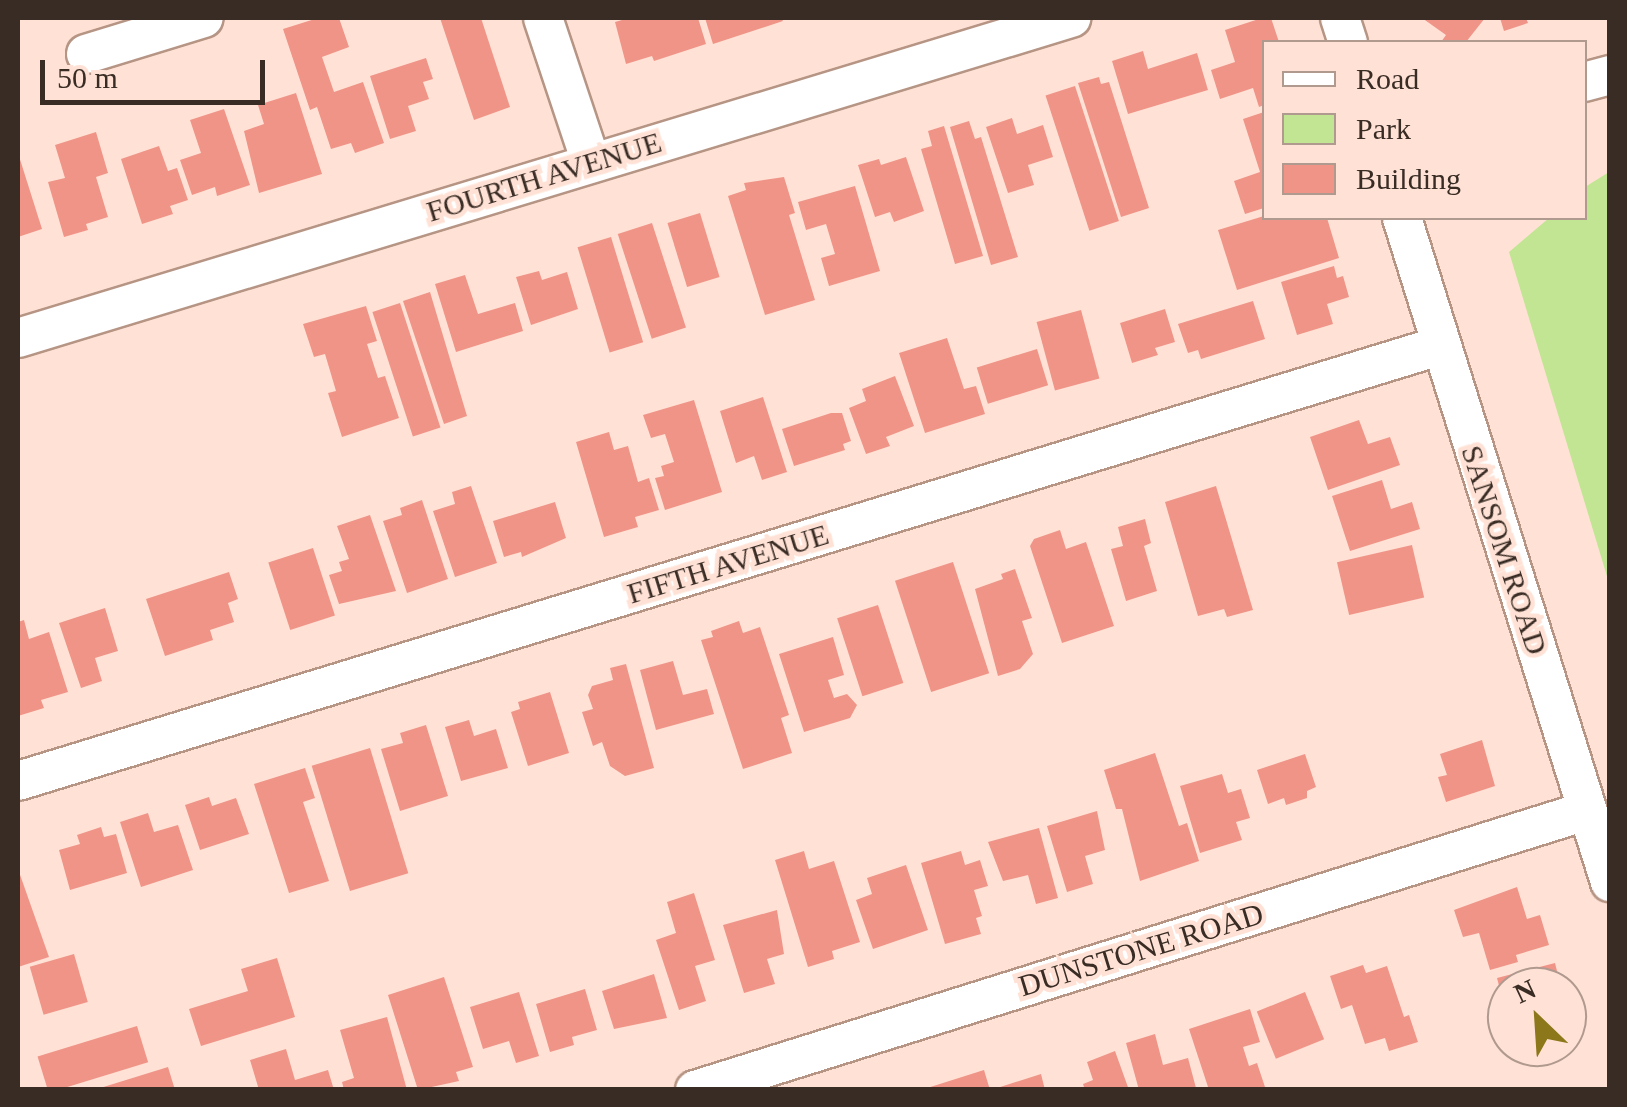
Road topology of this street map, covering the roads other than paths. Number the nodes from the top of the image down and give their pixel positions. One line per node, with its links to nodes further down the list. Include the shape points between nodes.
1 (204, 18): 4 (street)
2 (543, 18): 5 (street)
3 (1072, 18): 5 (street, FOURTH AVENUE)
4 (86, 54)
5 (591, 162): 7 (street, FOURTH AVENUE)
6 (1403, 220): 8 (street, SANSOM ROAD)
7 (18, 338)
8 (1439, 346): 9 (street, FIFTH AVENUE); 10 (street, SANSOM ROAD)
9 (18, 781)
10 (1586, 811): 11 (street, SANSOM ROAD); 12 (street, DUNSTONE ROAD)
11 (1610, 882)
12 (695, 1090)

